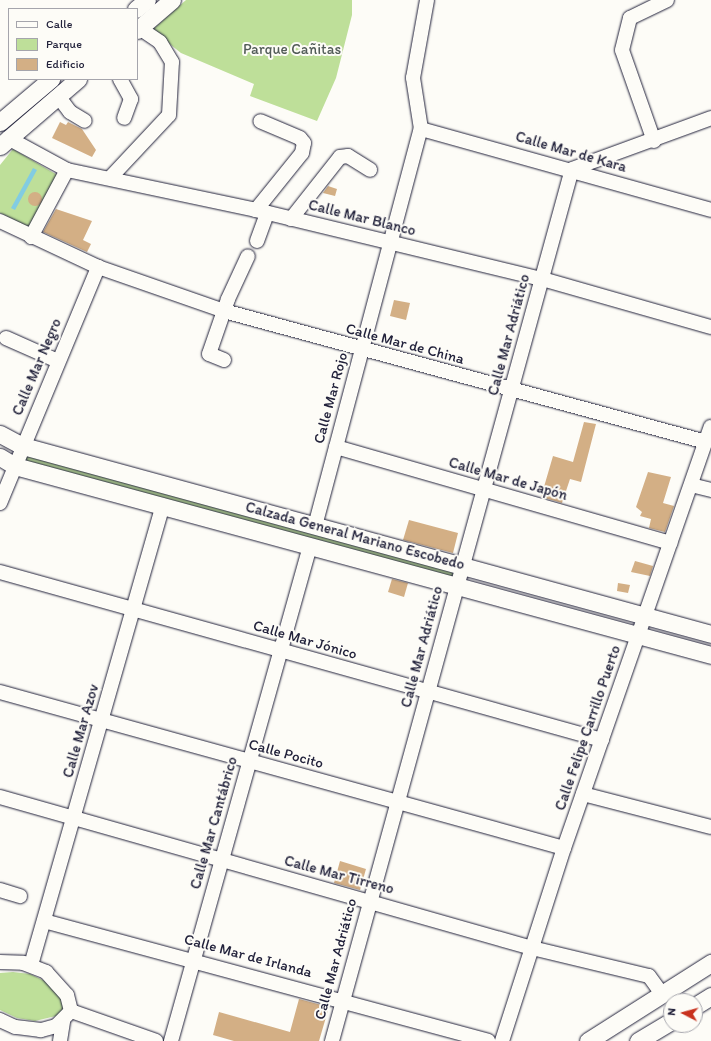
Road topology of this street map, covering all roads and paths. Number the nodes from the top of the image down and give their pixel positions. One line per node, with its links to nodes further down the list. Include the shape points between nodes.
1 (147, 0): 5 (main road)
2 (172, 0): 6 (main road)
3 (427, 0): 18 (street, Calle Mar Rojo, via 413,78)
4 (667, 0): 19 (street, via 630,18 622,50)
5 (137, 8)
6 (138, 29): 24 (street, via 160,42 172,62 169,115)
7 (50, 80): 17 (main road)
8 (77, 80): 12 (main road)
9 (114, 80): 11 (street)
10 (121, 80): 11 (street)
11 (130, 88): 13 (street, via 131,104)
12 (58, 96): 15 (street, via 70,112); 20 (main road)
13 (124, 118)
14 (711, 118): 19 (street)
15 (85, 121)
16 (260, 121): 26 (street, via 300,138 304,143 302,153)
17 (0, 122)
18 (421, 129): 23 (street, Calle Mar de Kara); 31 (street, Calle Mar Rojo)
19 (654, 141): 23 (street)
20 (4, 142): 21 (street, Calle Mar Blanco)
21 (67, 170): 24 (street, Calle Mar Blanco); 29 (street)
22 (370, 170): 27 (street, via 348,156 340,157)
23 (572, 170): 25 (street, Calle Mar de Kara); 34 (street, Calle Mar Adriático)
24 (110, 178): 26 (street, Calle Mar Blanco)
25 (711, 210)
26 (261, 212): 27 (street, Calle Mar Blanco); 30 (street)
27 (291, 219): 31 (street, Calle Mar Blanco)
28 (0, 221): 29 (street, Calle Mar de China)
29 (32, 237): 33 (street, Calle Mar de China)
30 (257, 240)
31 (391, 243): 34 (street, Calle Mar Blanco); 38 (street, Calle Mar Rojo)
32 (248, 256): 35 (street)
33 (98, 267): 35 (street, Calle Mar de China); 40 (street, Calle Mar Negro)
34 (542, 279): 36 (street, Calle Mar Blanco); 41 (street, Calle Mar Adriático)
35 (224, 311): 38 (street, Calle Mar de China); 39 (street, via 209,354)
36 (711, 327)
37 (6, 338): 40 (street)
38 (362, 350): 41 (street, Calle Mar de China); 46 (street, Calle Mar Rojo)
39 (224, 360)
40 (58, 361): 45 (street, Calle Mar Negro)
41 (511, 389): 44 (street, Calle Mar de China); 50 (street, Calle Mar Adriático)
42 (711, 427): 44 (street, Calle Felipe Carrillo Puerto)
43 (0, 434): 45 (main road, Calzada General Mariano Escobedo)
44 (706, 442): 49 (street, Calle Felipe Carrillo Puerto)
45 (23, 446): 48 (street, Calle Mar Negro); 54 (main road, Calzada General Mariano Escobedo)
46 (336, 447): 50 (street, Calle Mar de Japón); 54 (street, Calle Mar Rojo)
47 (0, 457): 48 (main road, Calzada General Mariano Escobedo)
48 (15, 466): 52 (street, Calle Mar Negro); 53 (main road, Calzada General Mariano Escobedo)
49 (691, 485): 51 (street); 55 (street, Calle Felipe Carrillo Puerto)
50 (484, 490): 55 (street, Calle Mar de Japón); 57 (street, Calle Mar Adriático)
51 (711, 490)
52 (0, 503)
53 (163, 506): 56 (main road, Calzada General Mariano Escobedo); 60 (street, Calle Mar Azov)
54 (315, 526): 57 (main road, Calzada General Mariano Escobedo)
55 (671, 542): 61 (street, Calle Felipe Carrillo Puerto)
56 (310, 546): 59 (main road, Calzada General Mariano Escobedo); 64 (street, Calle Mar Cantábrico)
57 (462, 566): 59 (street, Calle Mar Adriático); 61 (main road, Calzada General Mariano Escobedo)
58 (0, 572): 60 (street, Calle Mar Jónico)
59 (457, 586): 63 (main road, Calzada General Mariano Escobedo); 67 (street, Calle Mar Adriático)
60 (133, 609): 64 (street, Calle Mar Jónico); 68 (street, Calle Mar Azov)
61 (645, 616): 62 (main road, Calzada General Mariano Escobedo); 63 (street, Calle Felipe Carrillo Puerto)
62 (711, 634)
63 (638, 635): 65 (main road, Calzada General Mariano Escobedo); 69 (street, Calle Felipe Carrillo Puerto)
64 (281, 650): 67 (street, Calle Mar Jónico); 70 (street, Calle Mar Cantábrico)
65 (711, 655)
66 (0, 692): 68 (street, Calle Pocito)
67 (428, 692): 69 (street, Calle Mar Jónico); 73 (street, Calle Mar Adriático)
68 (102, 720): 70 (street, Calle Pocito); 74 (street, Calle Mar Azov)
69 (602, 740): 71 (street, Calle Felipe Carrillo Puerto)
70 (249, 761): 73 (street, Calle Pocito); 77 (street, Calle Mar Cantábrico)
71 (583, 794): 75 (street); 76 (street, Calle Felipe Carrillo Puerto)
72 (0, 797): 74 (street, Calle Mar Tirreno)
73 (397, 802): 76 (street, Calle Pocito); 80 (street, Calle Mar Adriático)
74 (73, 817): 77 (street, Calle Mar Tirreno); 81 (street, Calle Mar Azov)
75 (711, 827)
76 (564, 848): 82 (street, Calle Felipe Carrillo Puerto)
77 (221, 861): 80 (street, Calle Mar Tirreno); 83 (street, Calle Mar Cantábrico)
78 (0, 890): 79 (street)
79 (20, 896)
80 (368, 901): 82 (street, Calle Mar Tirreno); 88 (street, Calle Mar Adriático)
81 (44, 921): 83 (street, Calle Mar de Irlanda); 86 (street, Calle Mar Azov)
82 (532, 948): 87 (street, Calle Mar Tirreno, via 649,976); 97 (street, Calle Felipe Carrillo Puerto)
83 (194, 959): 88 (street, Calle Mar de Irlanda); 94 (street, Calle Mar Cantábrico)
84 (0, 962): 86 (street)
85 (711, 963): 87 (main road)
86 (31, 965): 89 (street, via 59,984)
87 (662, 994): 98 (main road)
88 (343, 999): 95 (street, Calle Mar Adriático); 96 (street, Calle Mar de Irlanda)
89 (67, 1016): 90 (street, via 51,1028 34,1030); 92 (street); 93 (street)
90 (0, 1020)
91 (663, 1026): 99 (main road)
92 (60, 1041)
93 (156, 1041)
94 (171, 1041)
95 (332, 1041)
96 (488, 1041)
97 (502, 1041)
98 (588, 1041)
99 (638, 1041)

